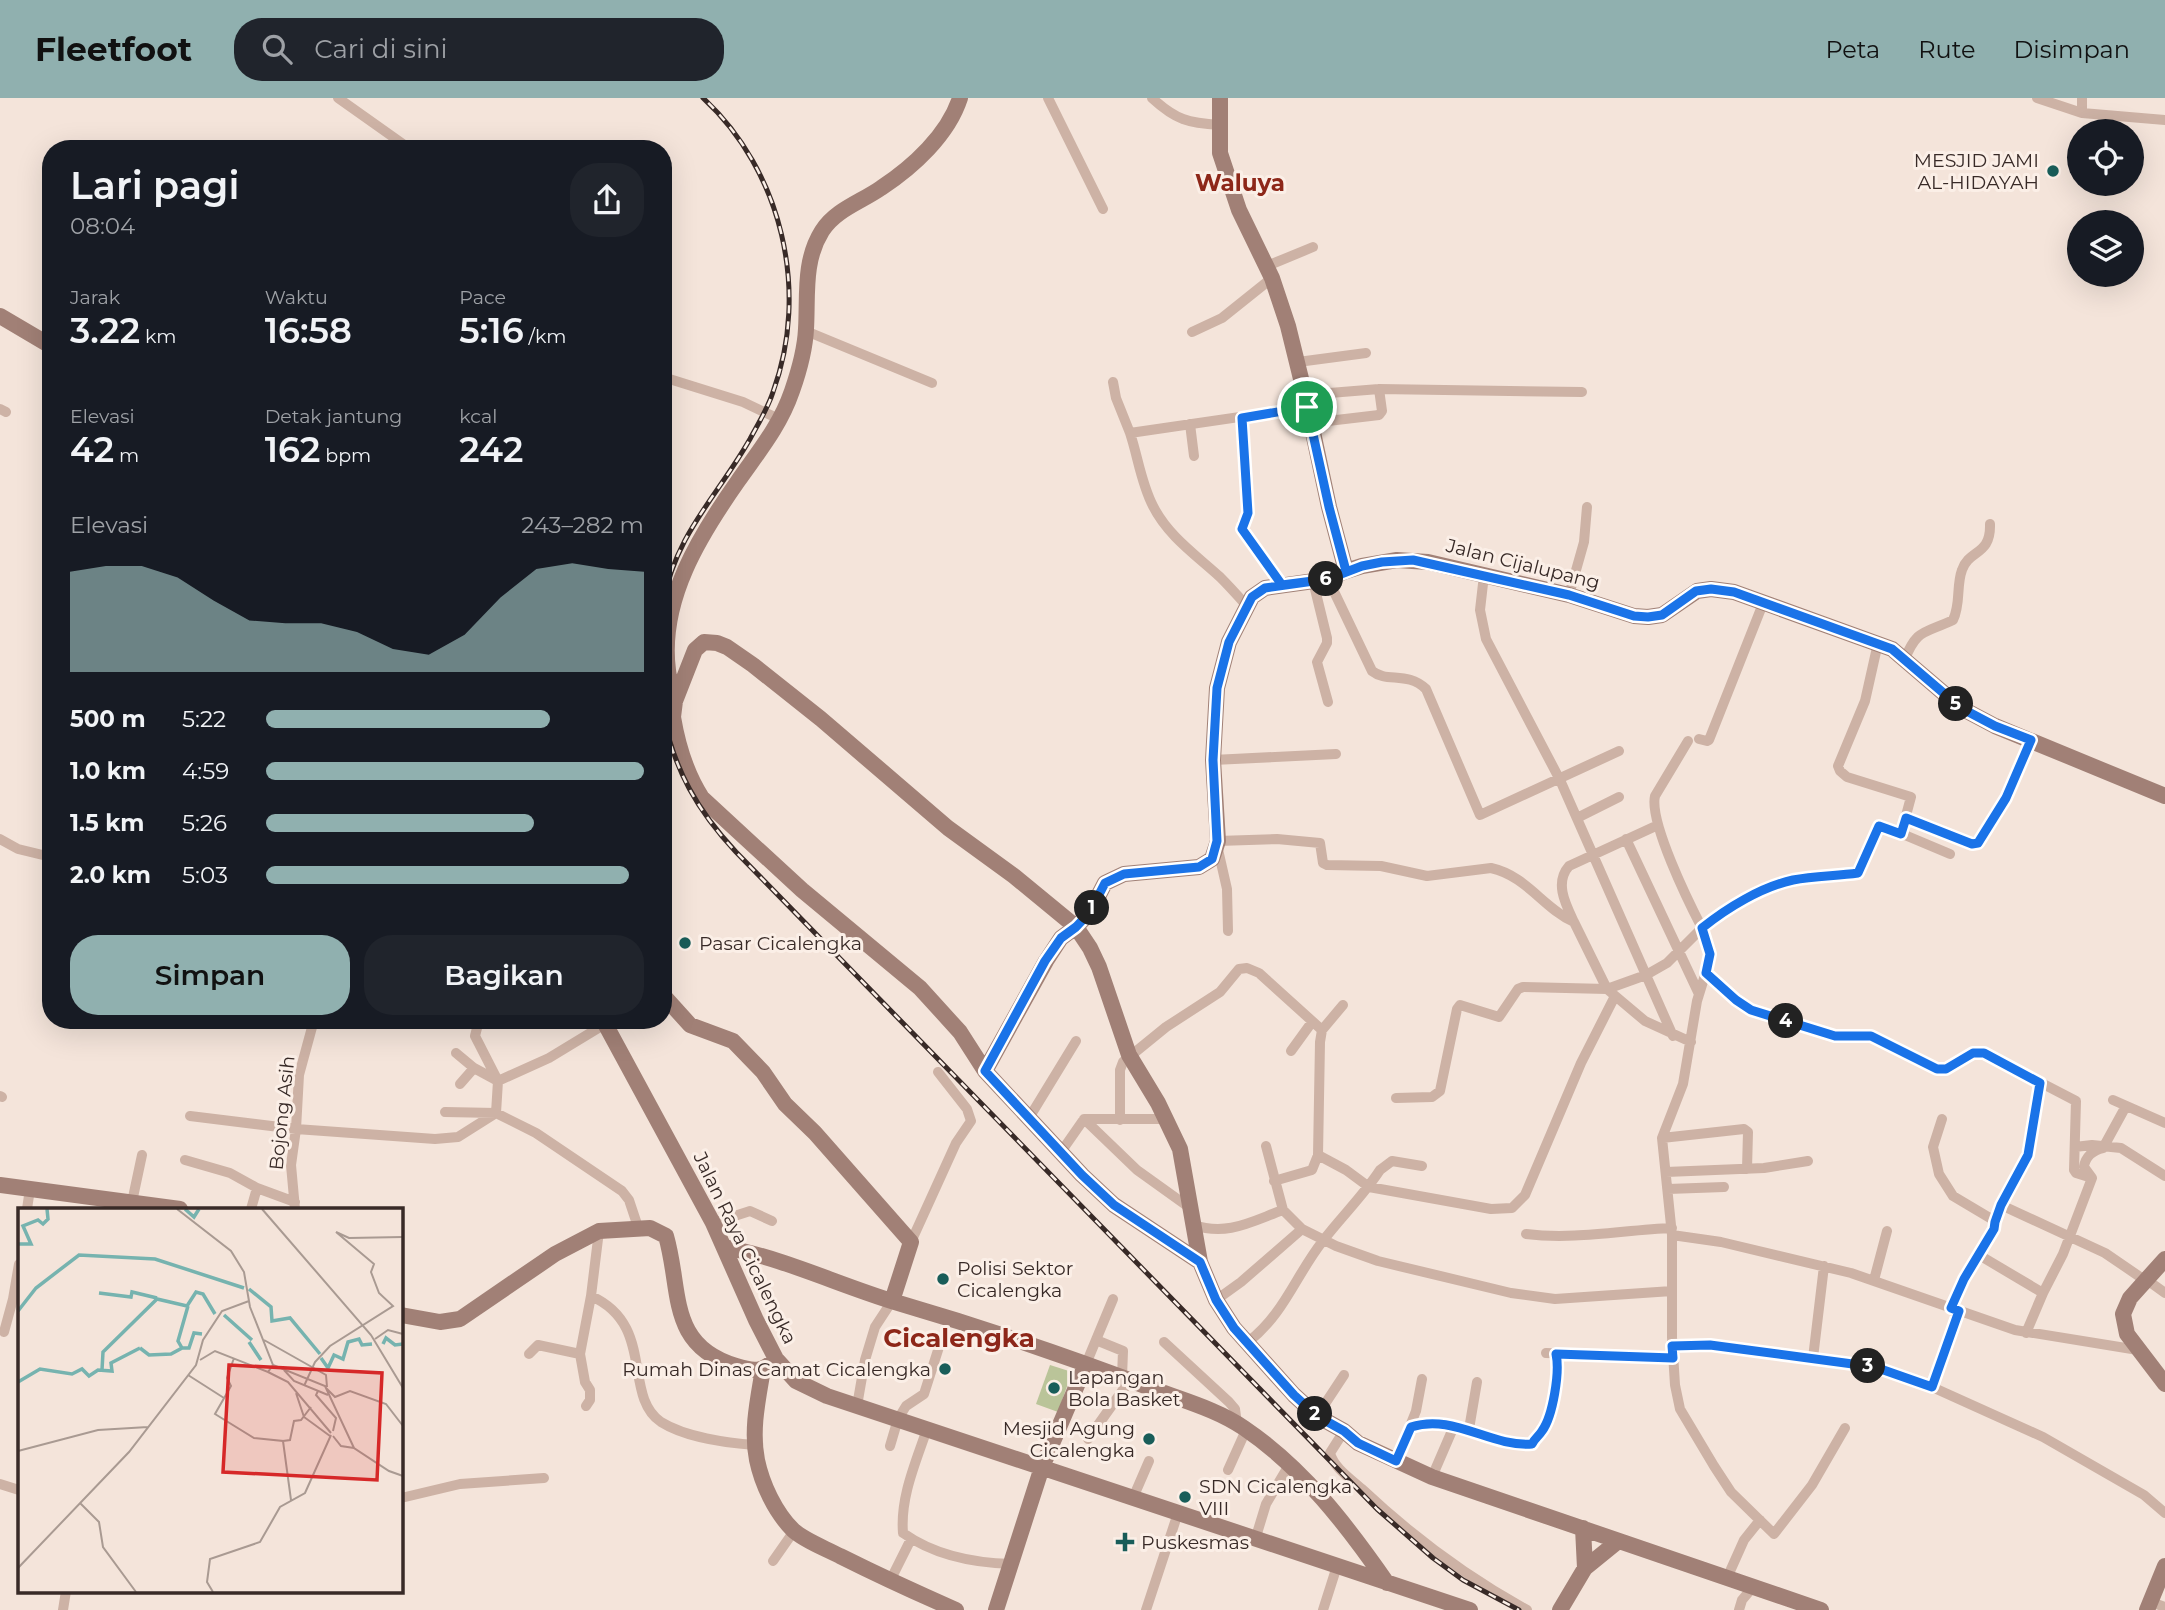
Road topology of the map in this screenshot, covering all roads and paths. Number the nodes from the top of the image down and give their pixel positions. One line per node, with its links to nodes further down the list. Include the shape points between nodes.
1 (338, 98): 11 (street)
2 (960, 98): 16 (street, via 954,115 923,152 823,230 810,259)
3 (1048, 98): 12 (street)
4 (1152, 98): 10 (street, via 1180,119)
5 (1220, 98): 10 (street)
6 (2037, 98): 8 (street)
7 (2082, 98): 8 (street)
8 (2082, 113): 9 (street)
9 (2165, 120)
10 (1220, 125): 14 (street, via 1220,153 1238,210)
11 (397, 140)
12 (1103, 208)
13 (1313, 247): 14 (street)
14 (1269, 272): 17 (street, via 1222,318); 20 (street)
15 (0, 316): 18 (street)
16 (806, 331): 23 (street); 28 (street, via 798,394)
17 (1192, 332)
18 (42, 340)
19 (1366, 353): 20 (street)
20 (1298, 362): 26 (street)
21 (672, 380): 28 (street, via 743,402)
22 (1113, 382): 30 (street)
23 (932, 383)
24 (1380, 389): 25 (street); 26 (street); 26 (street, via 1379,415)
25 (1582, 392)
26 (1308, 408): 27 (street); 34 (street)
27 (1242, 418): 29 (street); 37 (street, via 1248,513 1242,529)
28 (781, 420): 41 (street, via 702,535 687,562)
29 (1190, 424): 30 (street); 31 (street)
30 (1130, 433): 40 (street, via 1144,484 1163,522)
31 (1194, 456)
32 (1587, 507): 38 (street, via 1584,542)
33 (1990, 524): 43 (street, via 1985,547 1962,569 1953,620 1919,634)
34 (1346, 571): 35 (street, Jalan Cijalupang, via 1413,560); 36 (street, Jalan Cijalupang)
35 (1485, 575): 38 (street, Jalan Cijalupang); 52 (street, via 1480,610 1486,639)
36 (1321, 580): 37 (street, Jalan Cijalupang); 45 (street, via 1327,643 1317,662); 52 (street, via 1372,671 1411,679 1426,689 1479,815)
37 (1282, 585): 40 (street, Jalan Cijalupang, via 1259,591)
38 (1569, 595): 39 (street, Jalan Cijalupang, via 1648,617 1662,615 1704,589)
39 (1764, 601): 42 (street, Jalan Cijalupang); 57 (street, via 1709,740 1693,740 1654,796)
40 (1246, 605): 51 (street, via 1220,672)
41 (672, 612)
42 (1878, 643): 43 (street, Jalan Cijalupang); 56 (street, via 1865,701 1838,766 1847,777 1909,795)
43 (1904, 661): 48 (street, Jalan Cijalupang, via 1961,708)
44 (672, 697): 46 (street)
45 (1328, 702)
46 (674, 709): 47 (street); 66 (street, via 700,644 708,641 727,647 788,691 948,828); 89 (street, via 682,756 702,798 802,890 920,988 960,1032)
47 (672, 715)
48 (2031, 740): 53 (street, Jalan Cijalupang); 56 (street, via 2006,798 1978,843)
49 (1619, 751): 52 (street)
50 (1336, 754): 51 (street)
51 (1213, 760): 61 (street)
52 (1560, 780): 55 (street)
53 (2165, 796)
54 (1619, 797): 55 (street)
55 (1577, 818): 62 (street)
56 (1906, 818): 58 (street)
57 (1658, 825): 60 (street); 67 (street)
58 (1901, 834): 63 (street); 67 (street, via 1879,826 1858,873 1773,886)
59 (0, 839): 64 (street)
60 (1626, 839): 62 (street); 69 (street)
61 (1217, 843): 65 (street, via 1277,839 1320,843 1321,858 1327,865 1381,866 1420,875 1491,867 1510,874); 66 (street, via 1212,859 1199,867 1111,879); 68 (street, via 1227,889)
62 (1593, 854): 65 (street, via 1569,866 1563,875 1562,897); 71 (street)
63 (1950, 854)
64 (42, 855)
65 (1574, 922): 72 (street)
66 (1076, 927): 87 (street, via 1099,967); 89 (street, via 1061,938 1045,961)
67 (1702, 928): 69 (street); 70 (street, via 1710,954)
68 (1228, 931)
69 (1678, 953): 71 (street); 73 (street)
70 (1706, 973): 73 (street); 92 (street, via 1751,1010 1835,1036 1871,1036 1937,1069 1946,1069 1973,1053 1984,1053)
71 (1646, 975): 72 (street); 82 (street)
72 (1611, 992): 82 (street, via 1645,1021); 94 (street, via 1523,987 1499,1017 1460,1005 1440,1091 1432,1097); 123 (street, via 1519,1204 1501,1210)
73 (1699, 995): 84 (street)
74 (1343, 1004): 81 (street)
75 (672, 1005): 148 (street, via 690,1025 733,1041)
76 (1312, 1022): 81 (street); 85 (street); 87 (street, via 1259,973 1242,967 1220,992)
77 (312, 1029): 106 (street, Bojong Asih, via 299,1075)
78 (477, 1029): 91 (street, via 475,1036)
79 (593, 1029): 91 (street, via 549,1058)
80 (608, 1029): 138 (street, Jalan Raya Cicalengka)
81 (1322, 1030): 113 (street)
82 (1673, 1035): 84 (street)
83 (1076, 1041): 100 (street)
84 (1691, 1042): 107 (street, via 1683,1084)
85 (1291, 1051)
86 (456, 1053): 88 (street)
87 (1129, 1055): 102 (street); 104 (street, via 1120,1070)
88 (474, 1068): 91 (street); 93 (street)
89 (985, 1071): 100 (street)
90 (939, 1072): 148 (street, via 971,1121)
91 (498, 1082): 98 (street)
92 (2040, 1083): 109 (street, via 2077,1101); 129 (street, via 2028,1155)
93 (460, 1084)
94 (1396, 1098)
95 (2113, 1100): 96 (street)
96 (2126, 1106): 105 (street); 110 (street)
97 (445, 1112): 98 (street)
98 (496, 1113): 106 (street, via 458,1137 435,1139); 140 (street, via 547,1139 622,1191)
99 (190, 1116): 106 (street)
100 (1029, 1118): 111 (street)
101 (1084, 1119): 104 (street); 111 (street); 134 (street, via 1137,1170)
102 (1167, 1119): 104 (street); 134 (street, via 1182,1155)
103 (1942, 1119): 137 (street, via 1933,1147 1945,1185 1953,1196)
104 (1120, 1120)
105 (2165, 1123)
106 (296, 1129): 130 (street, Bojong Asih, via 291,1165)
107 (1662, 1138): 117 (street, via 1744,1129 1748,1132); 118 (street)
108 (1266, 1146): 121 (street)
109 (2075, 1147): 110 (street); 120 (street, via 2074,1172)
110 (2103, 1148): 119 (street, via 2121,1148); 120 (street, via 2093,1151 2085,1163)
111 (1061, 1152): 151 (street, via 1114,1205)
112 (142, 1155): 128 (street)
113 (1318, 1155): 121 (street, via 1312,1170); 123 (street)
114 (185, 1160): 125 (street, via 230,1172)
115 (1808, 1161): 117 (street)
116 (1422, 1166): 123 (street, via 1388,1162)
117 (1747, 1169): 118 (street)
118 (1666, 1172): 127 (street)
119 (2165, 1176)
120 (2092, 1178): 146 (street)
121 (1274, 1181): 135 (street)
122 (0, 1185): 126 (street)
123 (1369, 1187): 147 (street)
124 (1724, 1187): 127 (street)
125 (257, 1188): 130 (street); 133 (street)
126 (30, 1189): 128 (street); 131 (street)
127 (1668, 1189): 143 (street)
128 (132, 1202): 132 (street)
129 (2001, 1205): 137 (street); 146 (street)
130 (295, 1206)
131 (27, 1208)
132 (173, 1208)
133 (251, 1208)
134 (1190, 1208): 139 (street)
135 (1283, 1210): 139 (street, via 1231,1230); 141 (street)
136 (772, 1221): 138 (street, via 750,1211)
137 (1995, 1222): 150 (street)
138 (713, 1223): 149 (street, Jalan Raya Cicalengka)
139 (1193, 1224): 151 (street)
140 (638, 1227): 142 (street); 179 (street, via 666,1236 676,1300 698,1344 722,1362 748,1370)
141 (1301, 1229): 147 (street); 162 (street)
142 (598, 1231): 160 (street); 165 (street, via 555,1254 460,1319 440,1322)
143 (1672, 1231): 145 (street, via 1631,1229 1569,1237); 153 (street); 157 (street)
144 (1887, 1231): 155 (street)
145 (1526, 1234)
146 (2070, 1236): 156 (street); 158 (street)
147 (1324, 1240): 157 (street, via 1398,1268 1511,1293 1563,1298); 170 (street, via 1275,1317)
148 (911, 1242): 163 (street)
149 (724, 1247): 163 (street); 176 (street, Jalan Raya Cicalengka)
150 (1979, 1255): 158 (street); 164 (street, via 1964,1279)
151 (1200, 1262): 162 (street)
152 (2164, 1262): 156 (street)
153 (1824, 1266): 155 (street); 177 (street)
154 (18, 1271): 166 (street)
155 (1874, 1280): 164 (street)
156 (2146, 1280): 159 (street); 172 (street, via 2123,1314 2127,1334)
157 (1672, 1291): 173 (street)
158 (2042, 1293): 167 (street)
159 (2165, 1293)
160 (591, 1296): 174 (street); 198 (street, via 602,1301 628,1329 643,1395 662,1422 724,1443)
161 (1113, 1299): 168 (street)
162 (1216, 1300): 170 (street)
163 (891, 1301): 178 (street); 187 (street, via 874,1327)
164 (1955, 1309): 167 (street); 185 (street)
165 (402, 1315)
166 (10, 1325)
167 (2026, 1333): 172 (street)
168 (1096, 1340): 178 (street); 181 (street, via 1123,1351)
169 (1164, 1342): 191 (street, via 1229,1402)
170 (1248, 1342): 188 (street)
171 (939, 1347): 189 (street, via 923,1397 907,1405)
172 (2138, 1350): 184 (street)
173 (1673, 1352): 177 (street, via 1710,1345); 195 (street, via 1551,1353 1557,1375 1549,1419 1532,1444 1492,1439); 213 (street, via 1680,1409 1731,1492)
174 (580, 1353): 175 (street, via 538,1345); 186 (street, via 590,1390)
175 (529, 1354)
176 (776, 1359): 179 (street); 187 (street, Jalan Raya Cicalengka, via 796,1381)
177 (1812, 1359): 185 (street, via 1875,1367)
178 (1086, 1364): 181 (street); 203 (street)
179 (763, 1369): 198 (street)
180 (1344, 1375): 188 (street)
181 (1126, 1378): 191 (street); 197 (street)
182 (1422, 1379): 192 (street)
183 (1477, 1382): 195 (street)
184 (2165, 1384)
185 (1932, 1387): 212 (street, via 2043,1437 2144,1495)
186 (586, 1406)
187 (857, 1406): 189 (street, Jalan Raya Cicalengka)
188 (1317, 1416): 196 (street)
189 (898, 1419): 194 (street, Jalan Raya Cicalengka); 199 (street)
190 (1454, 1426): 192 (street, via 1428,1423); 195 (street); 205 (street)
191 (1242, 1427): 202 (street); 204 (street)
192 (1411, 1427): 201 (street)
193 (1844, 1428): 213 (street, via 1812,1485 1774,1534)
194 (927, 1429): 203 (street, Jalan Raya Cicalengka); 216 (street, via 901,1517 903,1533)
195 (1469, 1429)
196 (1344, 1431): 201 (street); 237 (street, via 1330,1455 1346,1474 1452,1564)
197 (1088, 1439)
198 (755, 1445): 215 (street, via 767,1490)
199 (890, 1446)
200 (1149, 1461): 210 (street)
201 (1396, 1461): 205 (street)
202 (1289, 1465): 217 (street, via 1266,1504); 226 (street, via 1326,1502)
203 (1042, 1467): 210 (street, Jalan Raya Cicalengka); 220 (street)
204 (1228, 1470)
205 (1432, 1477): 214 (street)
206 (544, 1478): 209 (street, via 460,1483)
207 (0, 1485): 208 (street)
208 (18, 1490)
209 (402, 1498)
210 (1133, 1499): 211 (street, Jalan Raya Cicalengka)
211 (1178, 1513): 217 (street, Jalan Raya Cicalengka); 234 (street)
212 (2165, 1513)
213 (1760, 1521): 224 (street, via 1744,1541)
214 (1583, 1528): 218 (street); 223 (street)
215 (794, 1531): 219 (street); 225 (street)
216 (911, 1539): 220 (street, via 955,1557); 225 (street)
217 (1255, 1540): 221 (street, Jalan Raya Cicalengka)
218 (1617, 1542): 223 (street); 224 (street)
219 (773, 1561)
220 (1012, 1564): 233 (street)
221 (1337, 1566): 226 (street, Jalan Raya Cicalengka); 235 (street)
222 (2165, 1566): 230 (street)
223 (1585, 1568): 238 (street)
224 (1727, 1578): 227 (street)
225 (890, 1581): 232 (street)
226 (1387, 1583): 236 (street, Jalan Raya Cicalengka)
227 (1753, 1587): 229 (street); 239 (street)
228 (66, 1592): 231 (street)
229 (1797, 1607): 240 (street)
230 (2154, 1607)
231 (63, 1610)
232 (956, 1610)
233 (996, 1610)
234 (1146, 1610)
235 (1323, 1610)
236 (1470, 1610)
237 (1527, 1610)
238 (1560, 1610)
239 (1739, 1610)
240 (1821, 1610)

